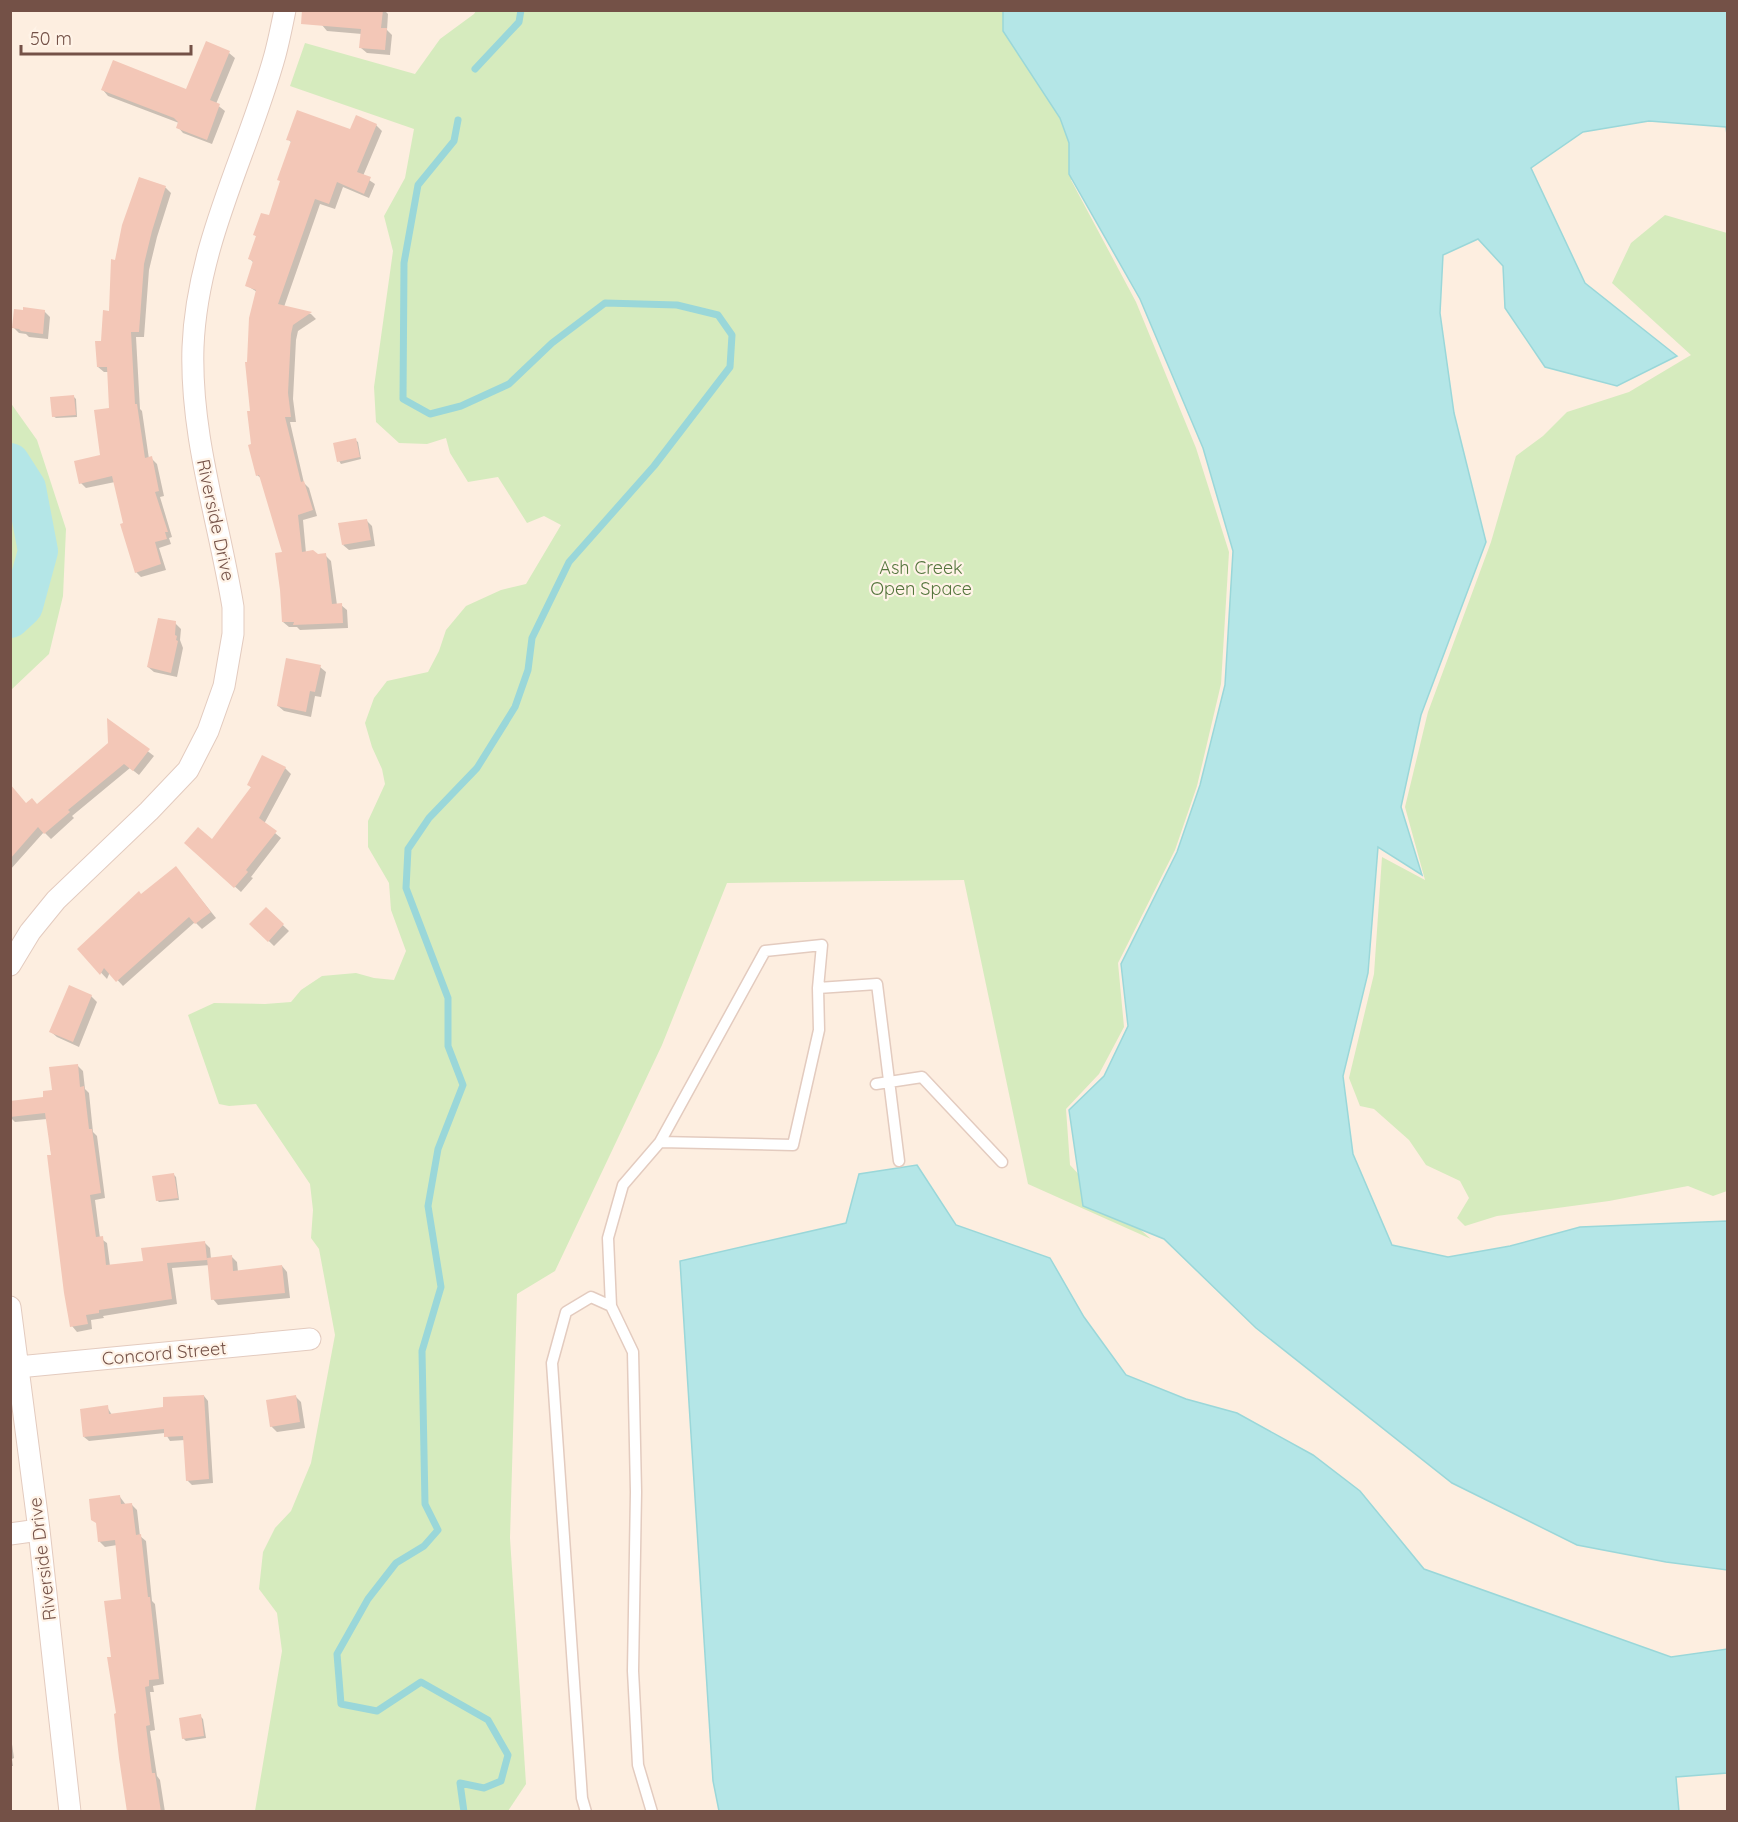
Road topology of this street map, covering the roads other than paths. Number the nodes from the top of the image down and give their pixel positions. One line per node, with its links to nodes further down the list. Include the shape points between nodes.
1 (285, 10): 2 (street, Riverside Drive, via 275,55 209,245 193,349 197,431 233,607 224,686 188,770 56,900)
2 (10, 965)
3 (818, 988): 4 (lane, via 877,984); 6 (lane, via 819,1030 793,1145); 6 (lane, via 822,945 765,951)
4 (889, 1081): 5 (lane); 7 (lane); 8 (lane, via 922,1077)
5 (876, 1084)
6 (660, 1142): 9 (lane, via 623,1185 608,1238)
7 (899, 1161)
8 (1002, 1162)
9 (611, 1306): 16 (lane, via 591,1297 566,1312 552,1364); 17 (lane, via 633,1352 633,1671 638,1765)
10 (10, 1307): 12 (street, Riverside Drive)
11 (310, 1339): 12 (street, Concord Street)
12 (18, 1367): 13 (street, Riverside Drive)
13 (39, 1530): 14 (street); 15 (street, Riverside Drive)
14 (10, 1534)
15 (70, 1812)
16 (586, 1812)
17 (652, 1812)

